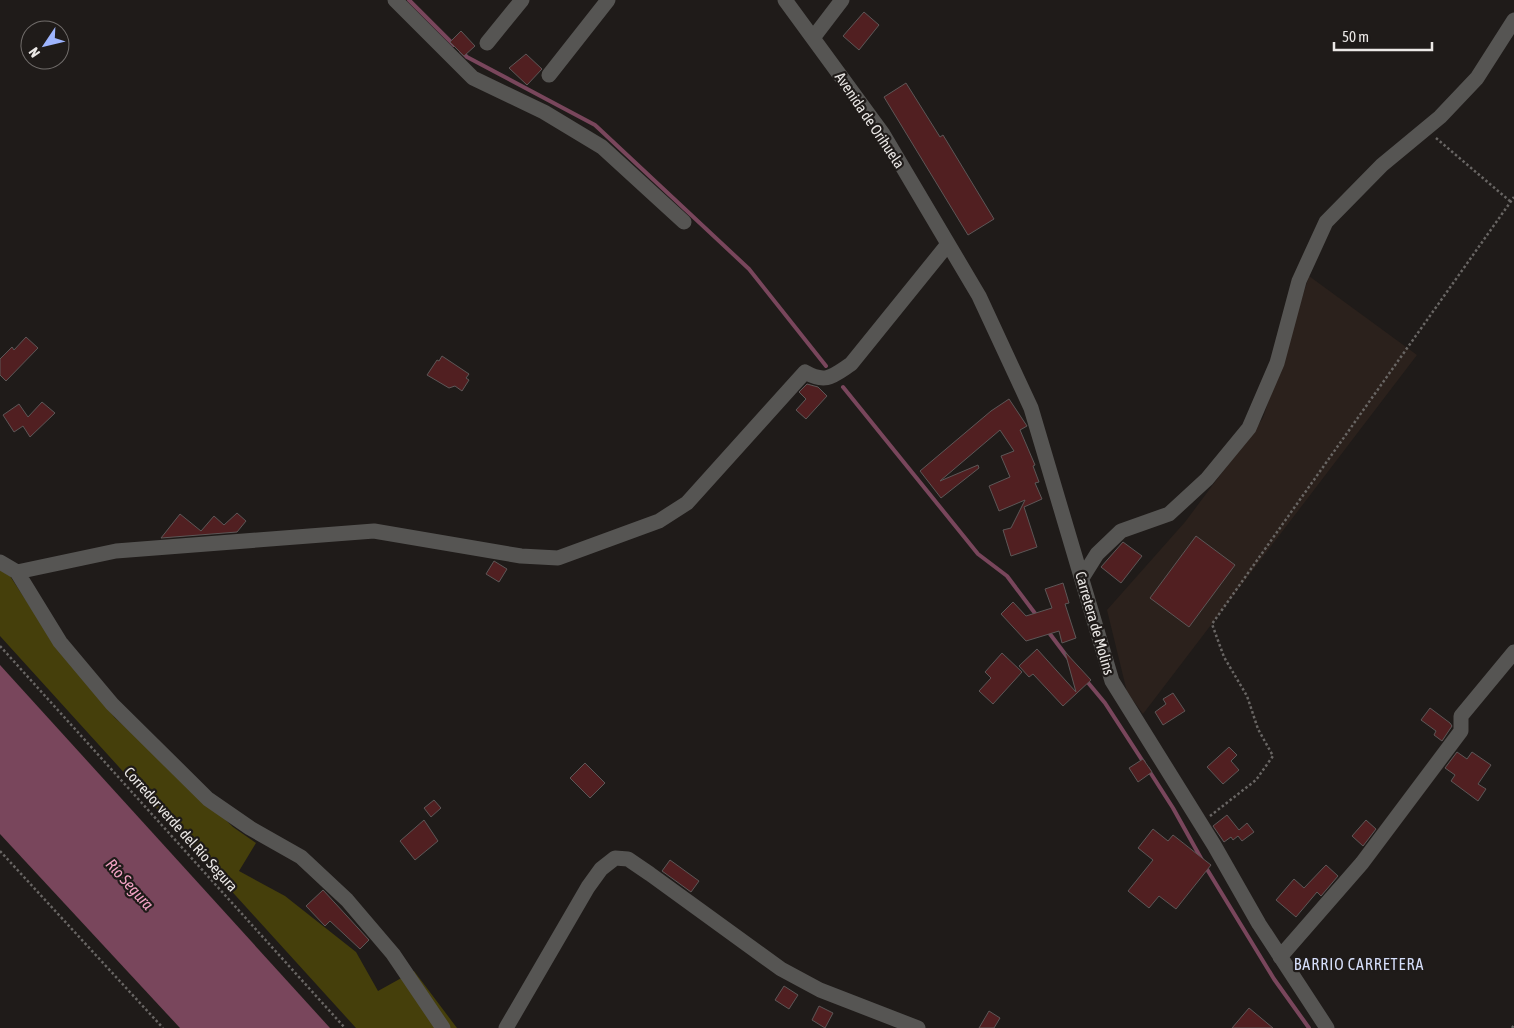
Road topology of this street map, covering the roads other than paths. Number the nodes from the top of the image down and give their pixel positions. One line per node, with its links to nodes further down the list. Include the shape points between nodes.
1 (395, 0): 10 (street, via 473,78 544,112 602,147)
2 (522, 0): 8 (street)
3 (608, 0): 9 (street)
4 (785, 0): 7 (street, Avenida de Orihuela)
5 (842, 0): 7 (street)
6 (1514, 20): 14 (street, via 1478,78 1426,129 1382,165 1326,222 1299,281 1277,364 1249,428 1207,479 1169,514 1121,531 1097,554)
7 (813, 38): 11 (street, Avenida de Orihuela, via 883,134)
8 (487, 43)
9 (549, 75)
10 (684, 222)
11 (948, 244): 13 (street, via 851,364 830,377 816,378 805,372 687,503 659,521 558,558 522,556 374,531 116,551); 14 (street, Carretera de Molins, via 980,296 1031,408)
12 (0, 562): 13 (street)
13 (17, 572): 17 (street, via 60,642 112,704 208,799 301,857 346,900 393,954)
14 (1082, 578): 16 (street, Carretera de Molins, via 1112,681)
15 (1514, 652): 16 (street, via 1461,716 1461,731 1362,863)
16 (1280, 956): 20 (street, Carretera de Molins)
17 (443, 1028)
18 (506, 1028): 19 (street, via 588,887 601,869 615,858 628,859 781,969 820,990)
19 (918, 1028)
20 (1327, 1028)

